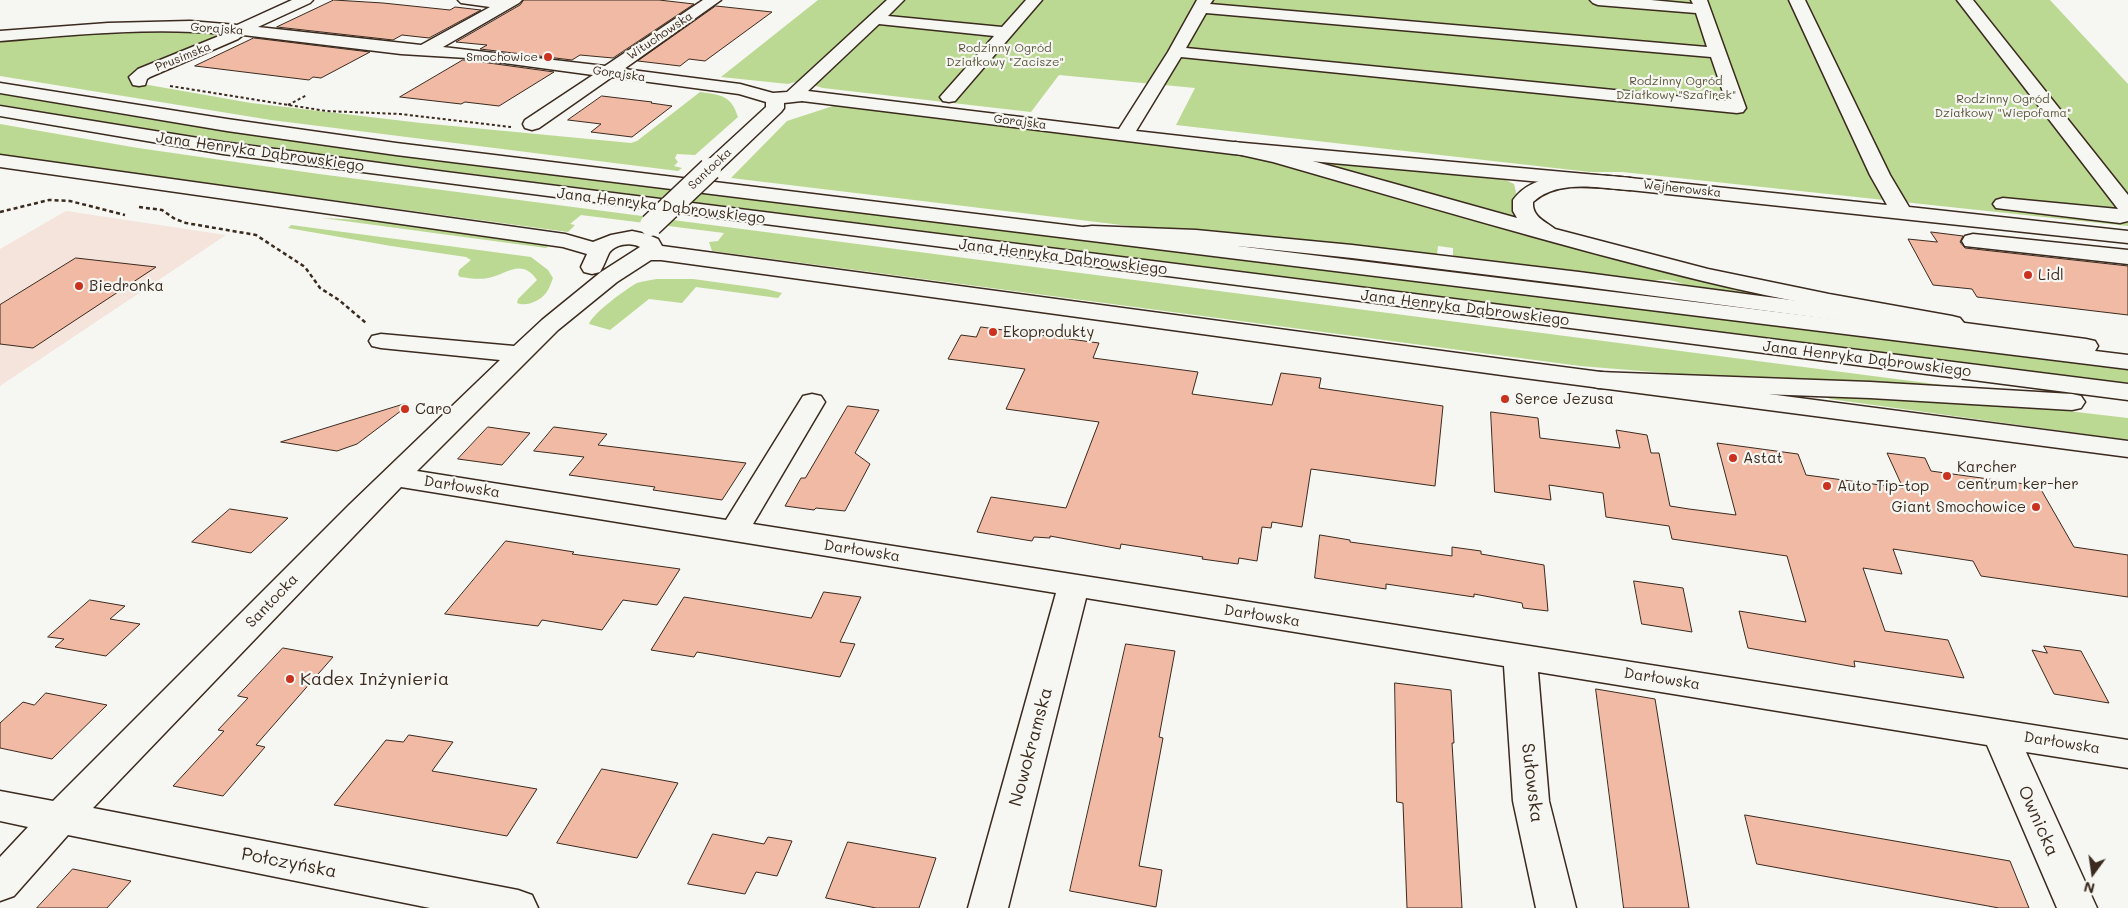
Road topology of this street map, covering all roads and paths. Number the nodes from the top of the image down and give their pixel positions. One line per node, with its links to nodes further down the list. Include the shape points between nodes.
1 (305, 0): 14 (street, Prusimska)
2 (466, 0): 9 (street)
3 (713, 0): 19 (street, Wituchowska)
4 (896, 0): 12 (street)
5 (1034, 0): 13 (street)
6 (1598, 0): 11 (street)
7 (1797, 0): 33 (street)
8 (1965, 0): 37 (street)
9 (510, 2): 16 (street)
10 (1203, 4): 17 (street); 18 (street)
11 (1701, 4): 18 (street)
12 (874, 19): 13 (street); 23 (street)
13 (1005, 32): 24 (street)
14 (235, 33): 15 (street, Gorajska, via 190,26 151,26); 16 (street, Gorajska); 20 (street, Prusimska, via 144,73 138,77)
15 (0, 36)
16 (423, 50): 19 (street, Gorajska)
17 (1176, 52): 18 (street, via 1737,108); 29 (street)
18 (1718, 53)
19 (607, 72): 25 (street, Gorajska, via 740,89); 28 (street, Wituchowska)
20 (139, 81): 26 (path)
21 (0, 88): 41 (street, Jana Henryka Dąbrowskiego, via 291,135)
22 (306, 95): 26 (path)
23 (793, 96): 25 (street, Gorajska); 29 (street, Gorajska)
24 (949, 97)
25 (772, 98): 45 (street, Santocka, bridge, via 775,108 710,169)
26 (287, 106): 28 (path, via 526,128)
27 (0, 111): 55 (street, Jana Henryka Dąbrowskiego, via 162,139 418,174)
28 (532, 124)
29 (1124, 135): 30 (street, Gorajska)
30 (1235, 148): 32 (street, Wejherowska); 42 (street)
31 (0, 162): 46 (street, via 565,241)
32 (1630, 184): 39 (street, Wejherowska); 42 (street, via 1561,182 1531,192 1523,200 1523,210 1535,225)
33 (1889, 192): 34 (street); 39 (street)
34 (1918, 195)
35 (1985, 202): 37 (street, via 2120,217)
36 (139, 207): 49 (path, via 162,210 186,223 256,235 305,267 320,288 340,300)
37 (2128, 210)
38 (0, 212): 40 (path, via 49,200 70,201)
39 (1901, 212): 43 (street, Wejherowska)
40 (125, 215)
41 (1065, 231): 50 (street, via 1151,233 1336,249); 53 (street, Jana Henryka Dąbrowskiego)
42 (1551, 234): 50 (street, via 1739,282)
43 (2128, 237)
44 (1973, 241): 47 (street)
45 (643, 244): 46 (street, via 612,262 605,261); 48 (street, Santocka, via 609,277); 54 (street, via 661,253)
46 (598, 253): 48 (street, Santocka, via 588,274)
47 (2128, 257)
48 (550, 325): 52 (street, Santocka)
49 (376, 335): 52 (street)
50 (2086, 346): 51 (street)
51 (2128, 353)
52 (521, 354): 59 (street, Santocka)
53 (2128, 362)
54 (1598, 380): 57 (street, via 1870,390); 58 (street)
55 (2128, 392)
56 (812, 402): 60 (street)
57 (2128, 406)
58 (2128, 449)
59 (397, 477): 60 (street, Darłowska); 66 (street, Santocka)
60 (734, 531): 61 (street, Darłowska)
61 (1074, 585): 62 (street, Darłowska); 69 (street, Nowokramska)
62 (1520, 657): 63 (street, Darłowska); 70 (street, Sułowska, via 1531,801)
63 (2000, 734): 64 (street, Darłowska); 71 (street, Ownicka)
64 (2128, 754)
65 (0, 806): 66 (street, Połczyńska)
66 (61, 817): 67 (street, Santocka); 68 (street, Połczyńska)
67 (0, 884)
68 (518, 908)
69 (988, 908)
70 (1556, 908)
71 (2077, 908)

